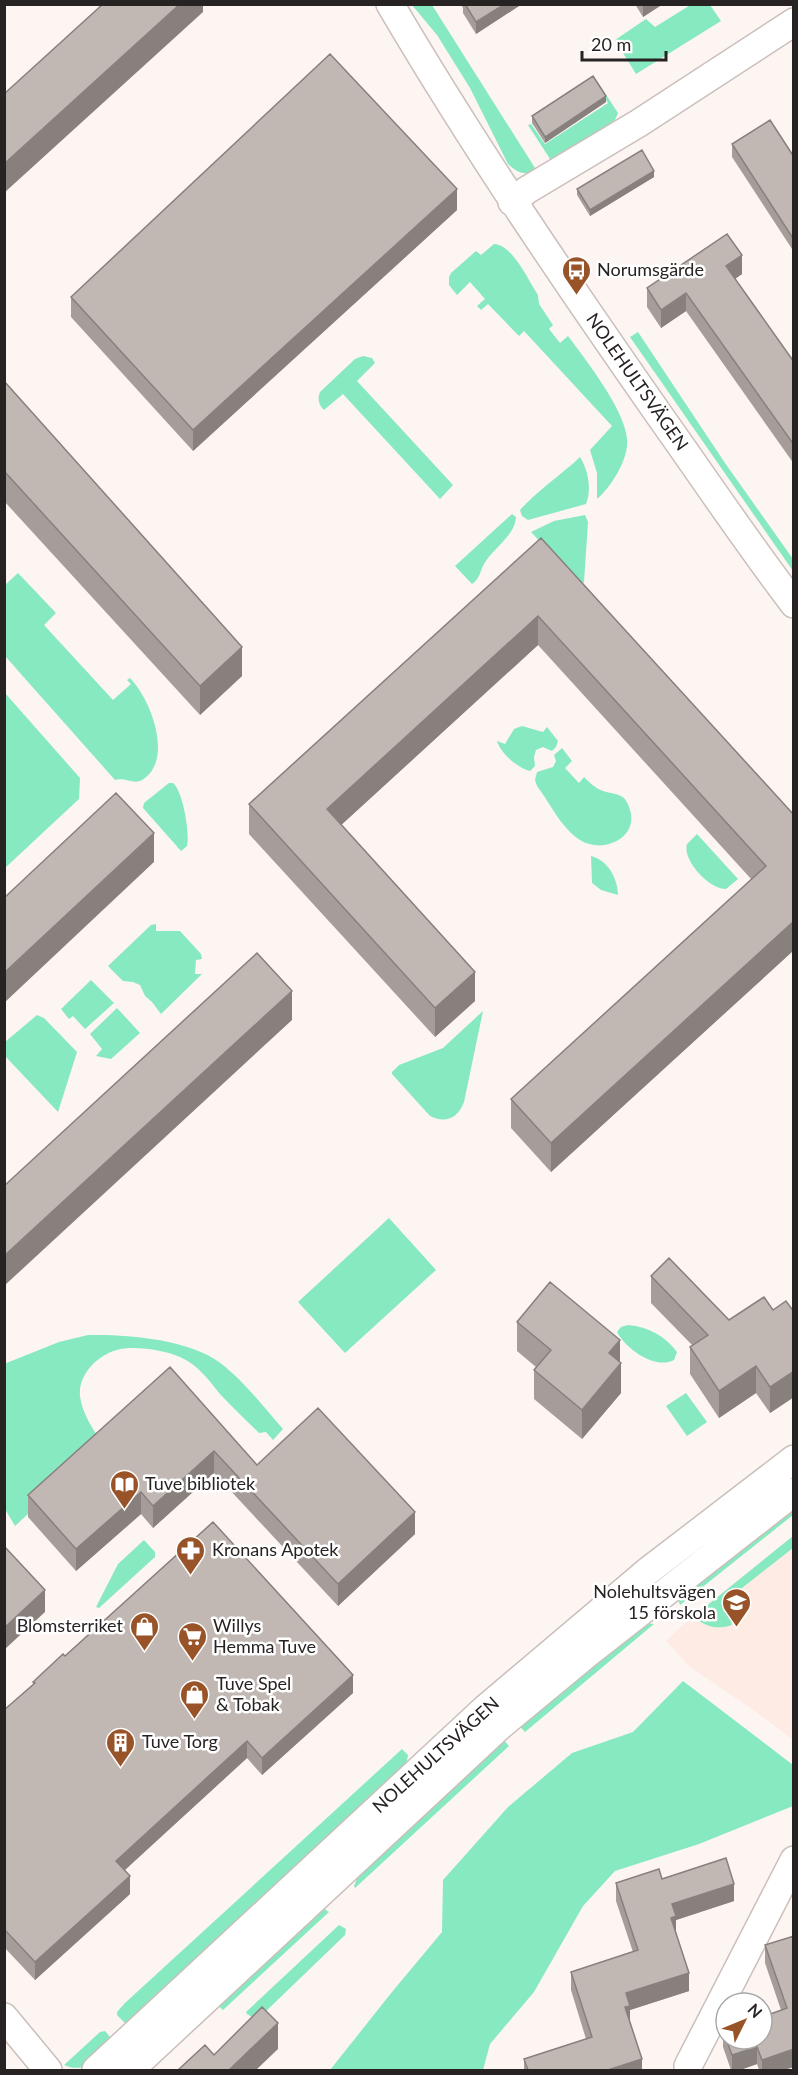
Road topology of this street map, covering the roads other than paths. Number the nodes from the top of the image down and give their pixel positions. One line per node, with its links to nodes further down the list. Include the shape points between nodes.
1 (390, 4): 3 (street, NOLEHULTSVÄGEN)
2 (794, 22): 3 (street)
3 (512, 202): 4 (street, NOLEHULTSVÄGEN)
4 (794, 604)
5 (794, 1459): 11 (street, NOLEHULTSVÄGEN, via 648,1571 486,1708)
6 (794, 1492): 12 (street, NOLEHULTSVÄGEN, via 501,1725)
7 (794, 1860): 9 (street)
8 (12, 2026): 10 (street)
9 (688, 2066)
10 (48, 2070)
11 (96, 2070)
12 (130, 2070)

